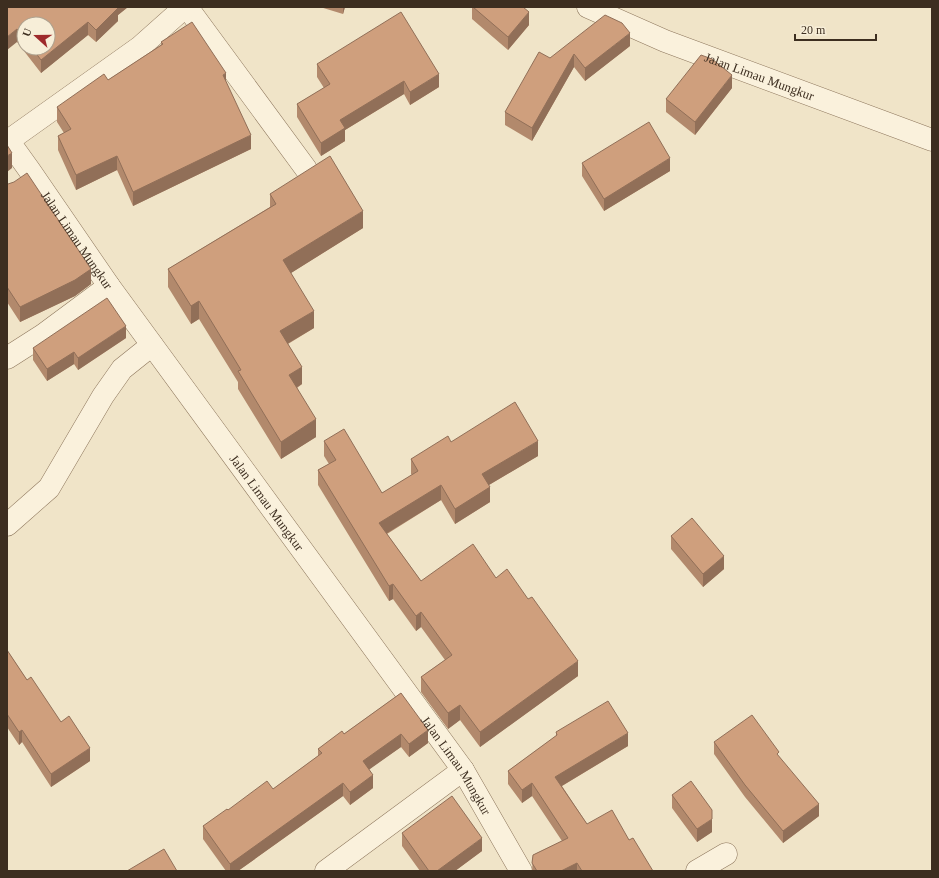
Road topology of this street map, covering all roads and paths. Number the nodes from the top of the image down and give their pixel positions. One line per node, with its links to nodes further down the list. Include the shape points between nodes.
1 (186, 7): 3 (street, via 140,47); 5 (street)
2 (588, 7): 4 (street, Jalan Limau Mungkur, via 665,41)
3 (7, 140): 6 (street, Jalan Limau Mungkur)
4 (932, 140)
5 (306, 169)
6 (30, 171): 7 (street); 8 (street, Jalan Limau Mungkur)
7 (13, 183)
8 (109, 286): 9 (street, Jalan Limau Mungkur); 10 (street)
9 (152, 345): 11 (street, via 122,369 103,396 49,488); 12 (street, Jalan Limau Mungkur)
10 (7, 358)
11 (7, 525)
12 (463, 770): 14 (street); 15 (street, Jalan Limau Mungkur)
13 (726, 854): 16 (street)
14 (326, 871)
15 (521, 871)
16 (697, 871)

